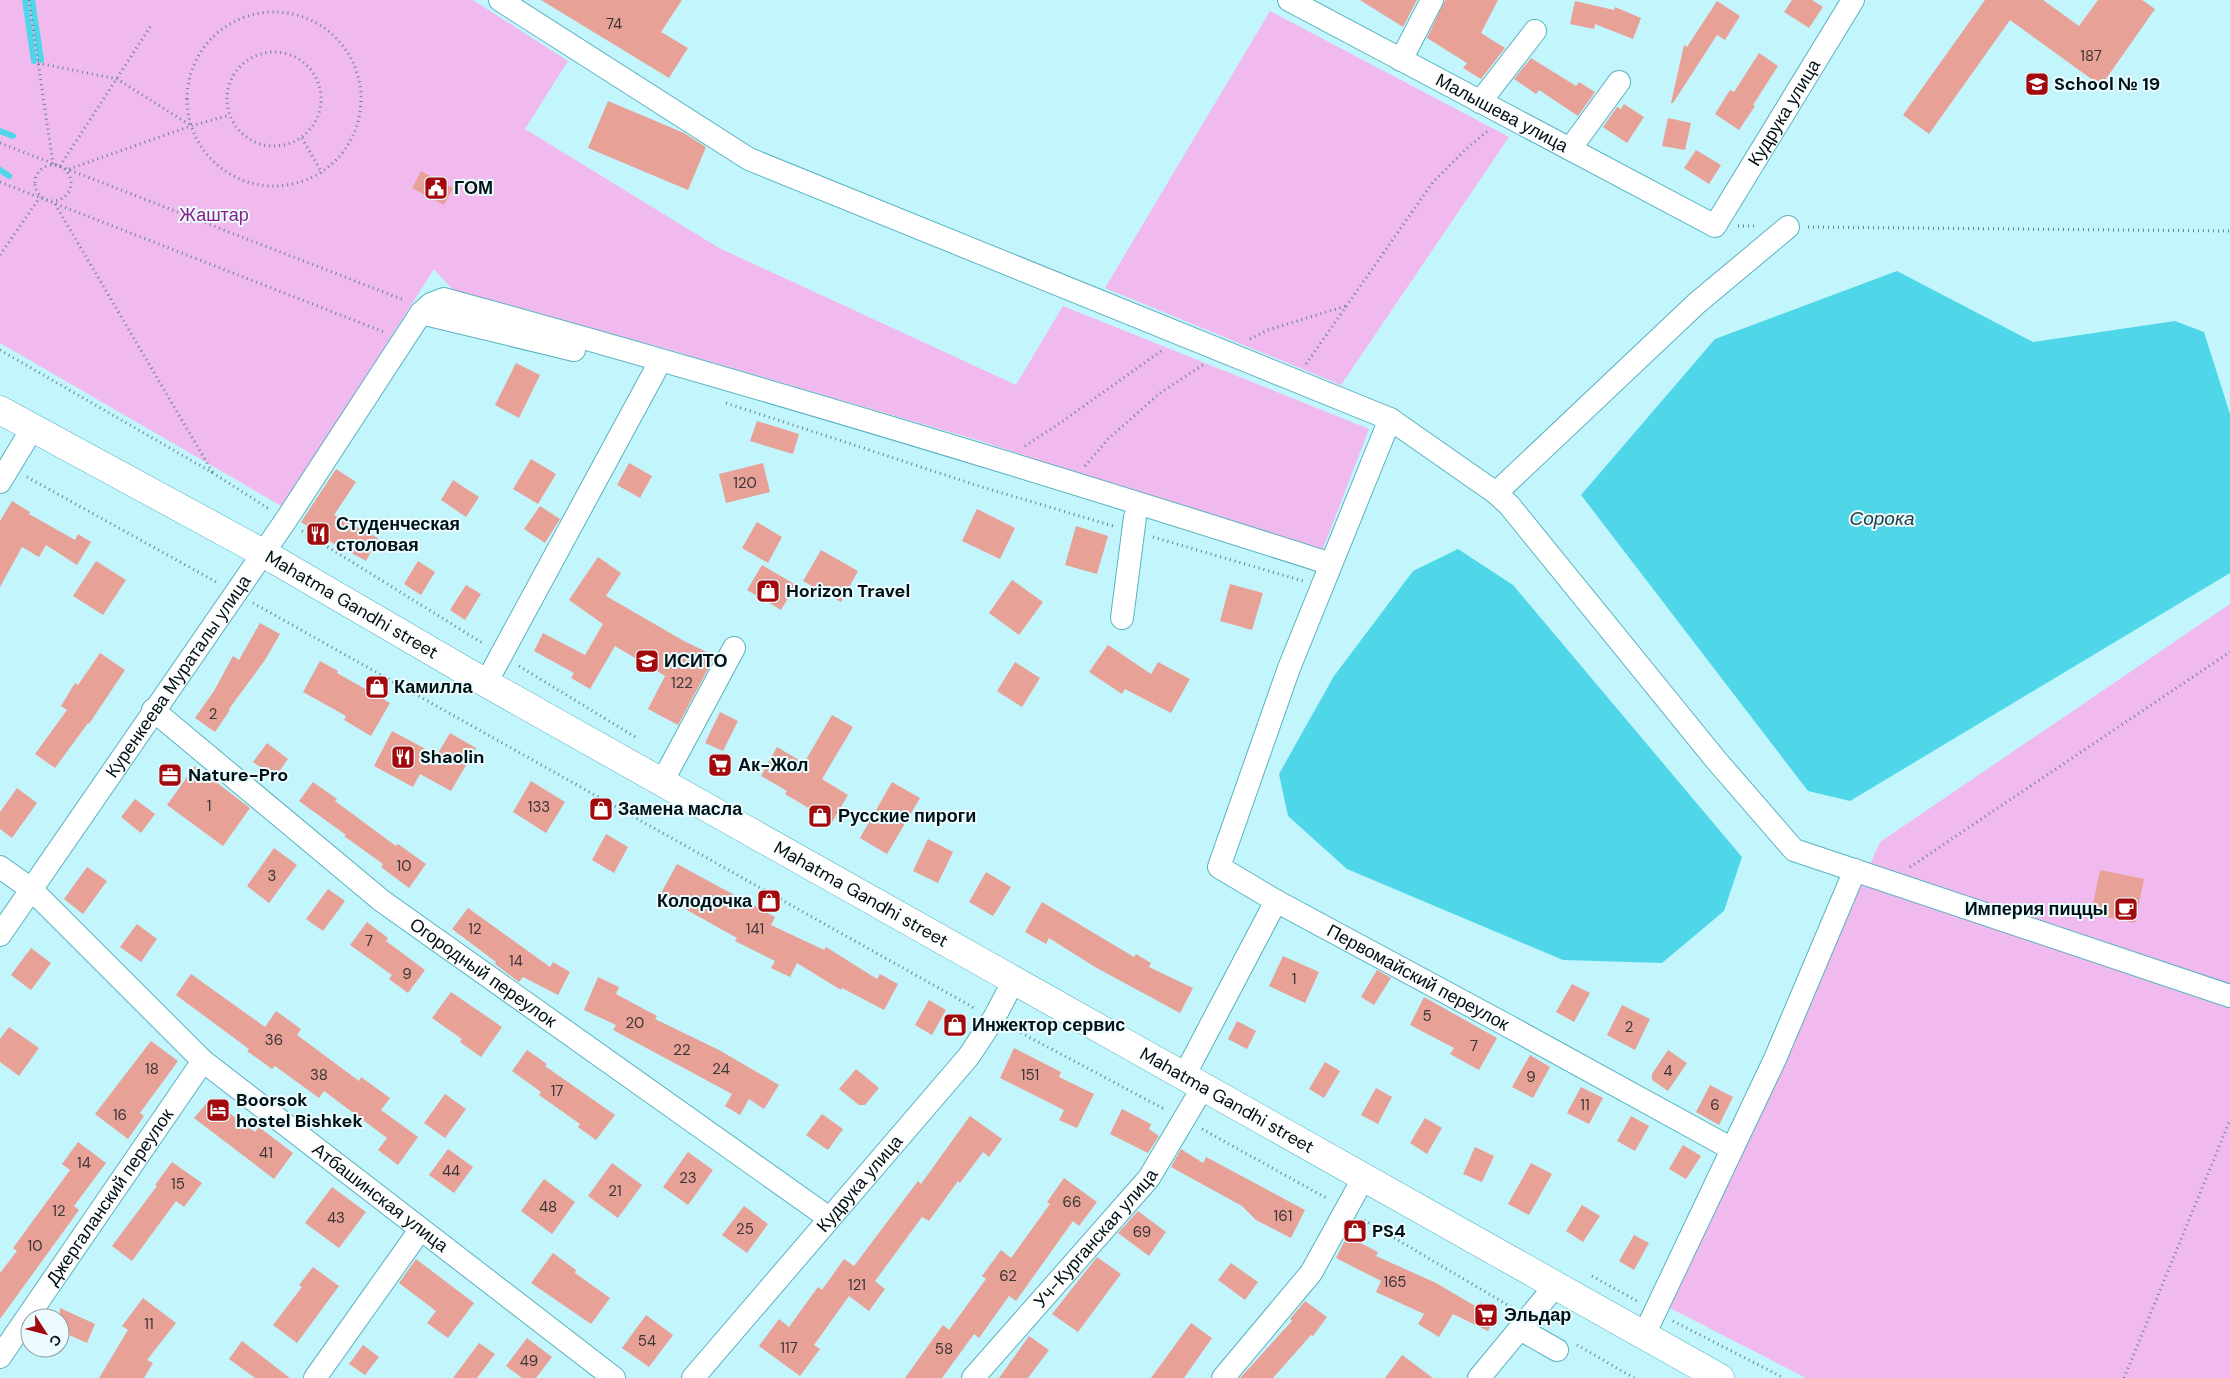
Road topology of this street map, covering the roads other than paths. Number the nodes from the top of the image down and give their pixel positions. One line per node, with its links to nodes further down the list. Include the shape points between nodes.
1 (500, 0): 16 (street, via 749,159)
2 (1288, 0): 5 (street, Малышева улица)
3 (1432, 0): 7 (street)
4 (1853, 0): 11 (street, Кудрука улица)
5 (1318, 7): 7 (street, Малышева улица)
6 (1535, 31): 9 (street)
7 (1401, 60): 9 (street, Малышева улица)
8 (1619, 82): 10 (street)
9 (1480, 102): 10 (street, Малышева улица)
10 (1570, 149): 11 (street, Малышева улица)
11 (1715, 226)
12 (1788, 227): 19 (street, via 1697,303)
13 (413, 306): 14 (street); 21 (street, Куренкеева Мураталы улица); 22 (street, Куренкеева Мураталы улица, via 444,300 660,358 1071,482)
14 (655, 370): 20 (street); 25 (street)
15 (0, 410): 17 (main road, Mahatma Gandhi street)
16 (1390, 419): 19 (street); 22 (street)
17 (32, 429): 18 (street); 21 (main road, Mahatma Gandhi street)
18 (4, 475)
19 (1496, 493): 29 (street, via 1794,850)
20 (1134, 524): 22 (street); 23 (street)
21 (262, 553): 25 (main road, Mahatma Gandhi street); 26 (street, Куренкеева Мураталы улица)
22 (1327, 576): 31 (street, Первомайский переулок, via 1289,668 1219,867)
23 (1122, 618)
24 (734, 648): 27 (street)
25 (486, 683): 27 (main road, Mahatma Gandhi street)
26 (153, 710): 30 (street, Куренкеева Мураталы улица); 39 (street, Огородный переулок, via 382,901)
27 (662, 782): 33 (main road, Mahatma Gandhi street)
28 (0, 867): 30 (street, Атбашинская улица)
29 (1855, 870): 34 (street); 37 (street, via 1775,1059)
30 (31, 889): 32 (street, Куренкеева Мураталы улица); 35 (street, Атбашинская улица)
31 (1276, 901): 36 (street); 37 (street, Первомайский переулок)
32 (0, 935)
33 (1014, 980): 36 (main road, Mahatma Gandhi street); 39 (street, Кудрука улица, via 969,1056)
34 (2230, 996)
35 (203, 1061): 40 (street, Атбашинская улица); 45 (street, Джергаланский переулок)
36 (1194, 1082): 38 (main road, Mahatma Gandhi street); 49 (street, Уч-Курганская улица, via 1185,1120 1149,1178)
37 (1732, 1149): 43 (street)
38 (1364, 1177): 41 (main road, Mahatma Gandhi street); 50 (street, via 1311,1273)
39 (829, 1218): 48 (street, Кудрука улица)
40 (420, 1230): 46 (street); 47 (street, Атбашинская улица)
41 (1556, 1285): 42 (street); 43 (main road, Mahatma Gandhi street)
42 (1524, 1323): 44 (street); 51 (street)
43 (1644, 1335): 52 (main road, Mahatma Gandhi street)
44 (1563, 1346)
45 (0, 1357)
46 (315, 1378)
47 (614, 1378)
48 (692, 1378)
49 (973, 1378)
50 (1223, 1378)
51 (1479, 1378)
52 (1720, 1378)

